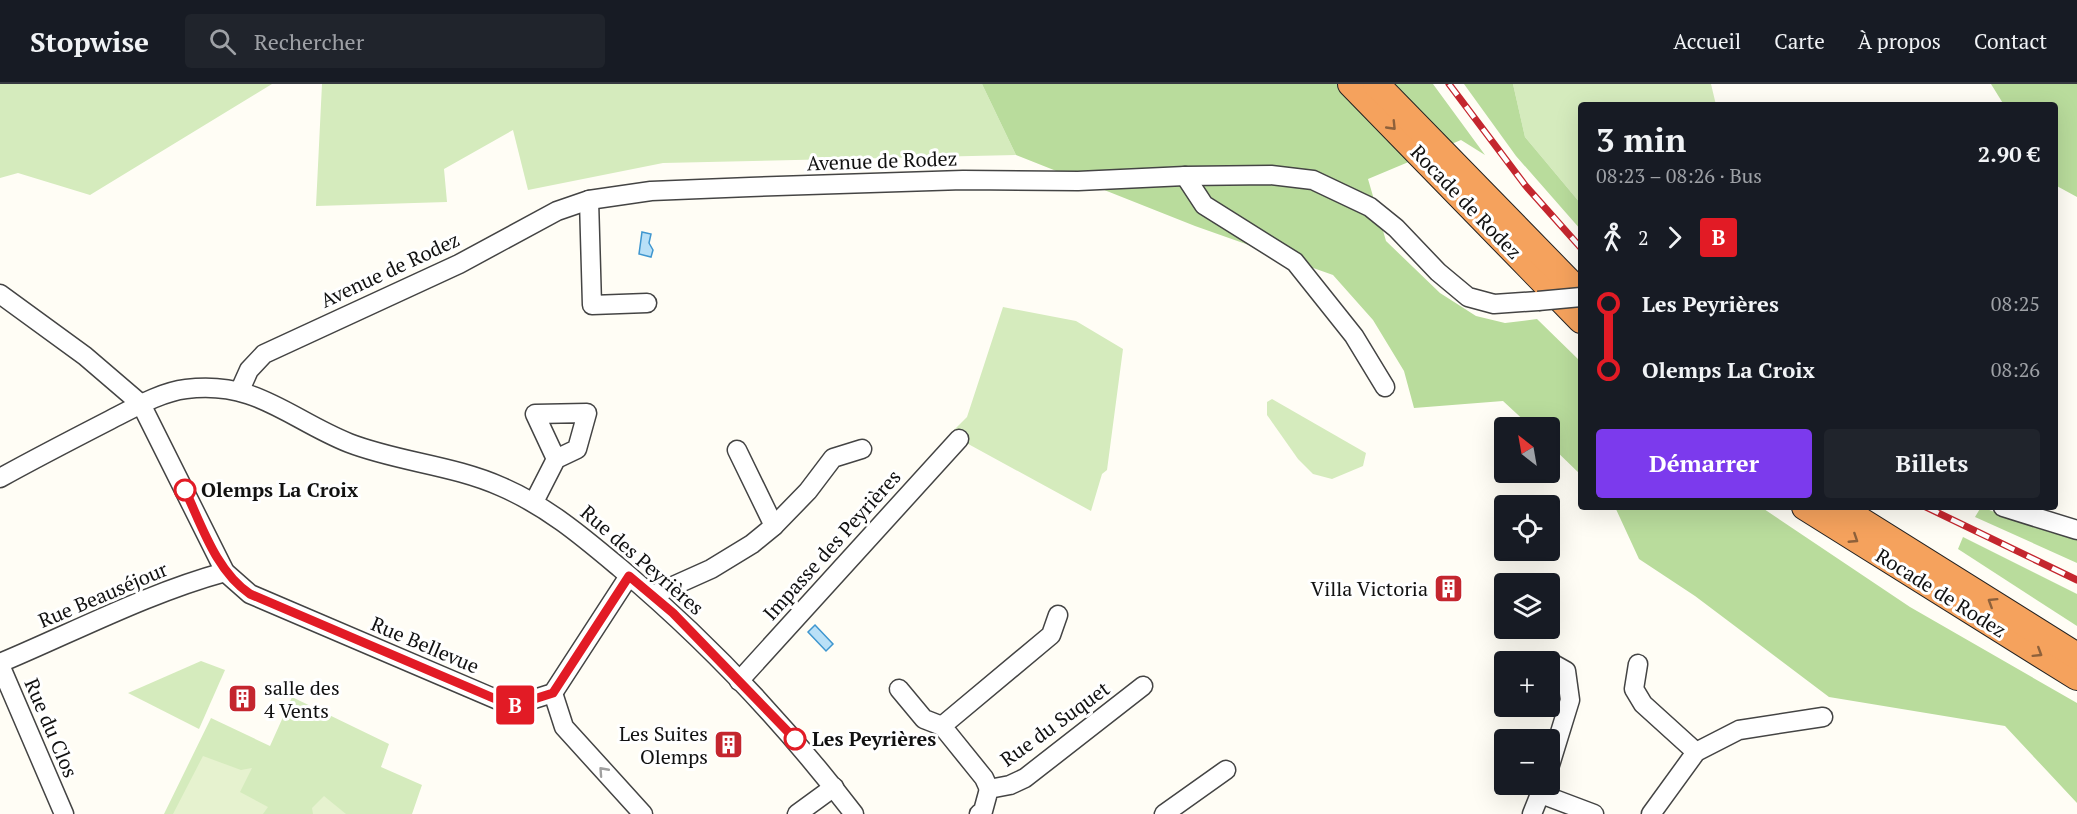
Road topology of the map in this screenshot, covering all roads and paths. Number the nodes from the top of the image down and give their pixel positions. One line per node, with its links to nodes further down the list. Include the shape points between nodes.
1 (1351, 84): 9 (highway, Rocade de Rodez, one-way to 9)
2 (1376, 84): 5 (highway, Rocade de Rodez)
3 (1185, 176): 4 (street, Avenue de Rodez, via 1078,182 963,180 750,187 651,191); 6 (street, Avenue de Rodez, bridge, via 1271,175 1313,180 1370,207 1468,297 1494,304); 10 (street, via 1204,205 1296,262 1354,336)
4 (589, 200): 8 (street, via 592,305); 11 (street, Avenue de Rodez, via 264,354 249,370)
5 (1578, 292)
6 (1578, 295)
7 (7, 300): 12 (street, via 85,356)
8 (647, 303)
9 (1578, 317)
10 (1385, 387)
11 (240, 390): 12 (street, Rue des Peyrières, via 185,389); 18 (street, Rue des Peyrières, via 268,400 346,442 470,474)
12 (141, 404): 17 (street, Rue des Peyrières); 24 (street)
13 (959, 439): 33 (street, Impasse des Peyrières)
14 (862, 449): 22 (street, via 833,458)
15 (737, 450): 22 (street)
16 (556, 459): 18 (street)
17 (0, 478)
18 (534, 502): 25 (street, Rue des Peyrières, via 579,532)
19 (1810, 510): 32 (highway, Rocade de Rodez, one-way to 32)
20 (1844, 510): 28 (highway, Rocade de Rodez, one-way to 20)
21 (2013, 510): 23 (street)
22 (774, 526): 26 (street, via 711,569)
23 (2077, 530)
24 (225, 572): 29 (street, Rue Beauséjour, via 162,593); 36 (street, Rue Bellevue, via 250,594 512,706)
25 (629, 576): 26 (street, Rue des Peyrières); 36 (street)
26 (653, 595): 33 (street, Rue des Peyrières)
27 (1058, 615): 38 (street, via 1051,635)
28 (2077, 656)
29 (0, 664): 46 (street, Rue du Clos)
30 (1638, 664): 40 (street, via 1634,689 1643,704)
31 (1560, 668): 39 (street, via 1566,671 1569,700)
32 (2077, 677)
33 (739, 681): 42 (street, Rue des Peyrières, via 784,726)
34 (1143, 686): 43 (street, Rue du Suquet, via 1024,778)
35 (899, 689): 38 (street, Rue du Suquet, via 924,718)
36 (553, 693): 47 (street, one-way to 36, via 564,727)
37 (1823, 717): 40 (street, via 1739,730)
38 (942, 726): 43 (street, Rue du Suquet)
39 (1560, 731)
40 (1696, 752): 54 (street)
41 (1226, 770): 51 (street)
42 (834, 787): 48 (street); 49 (street, Rue des Peyrières)
43 (989, 789): 50 (street, Rue du Suquet)
44 (1540, 795): 52 (street)
45 (1555, 795): 53 (street)
46 (65, 812)
47 (643, 814)
48 (797, 814)
49 (854, 814)
50 (979, 814)
51 (1164, 814)
52 (1532, 814)
53 (1594, 814)
54 (1652, 814)

